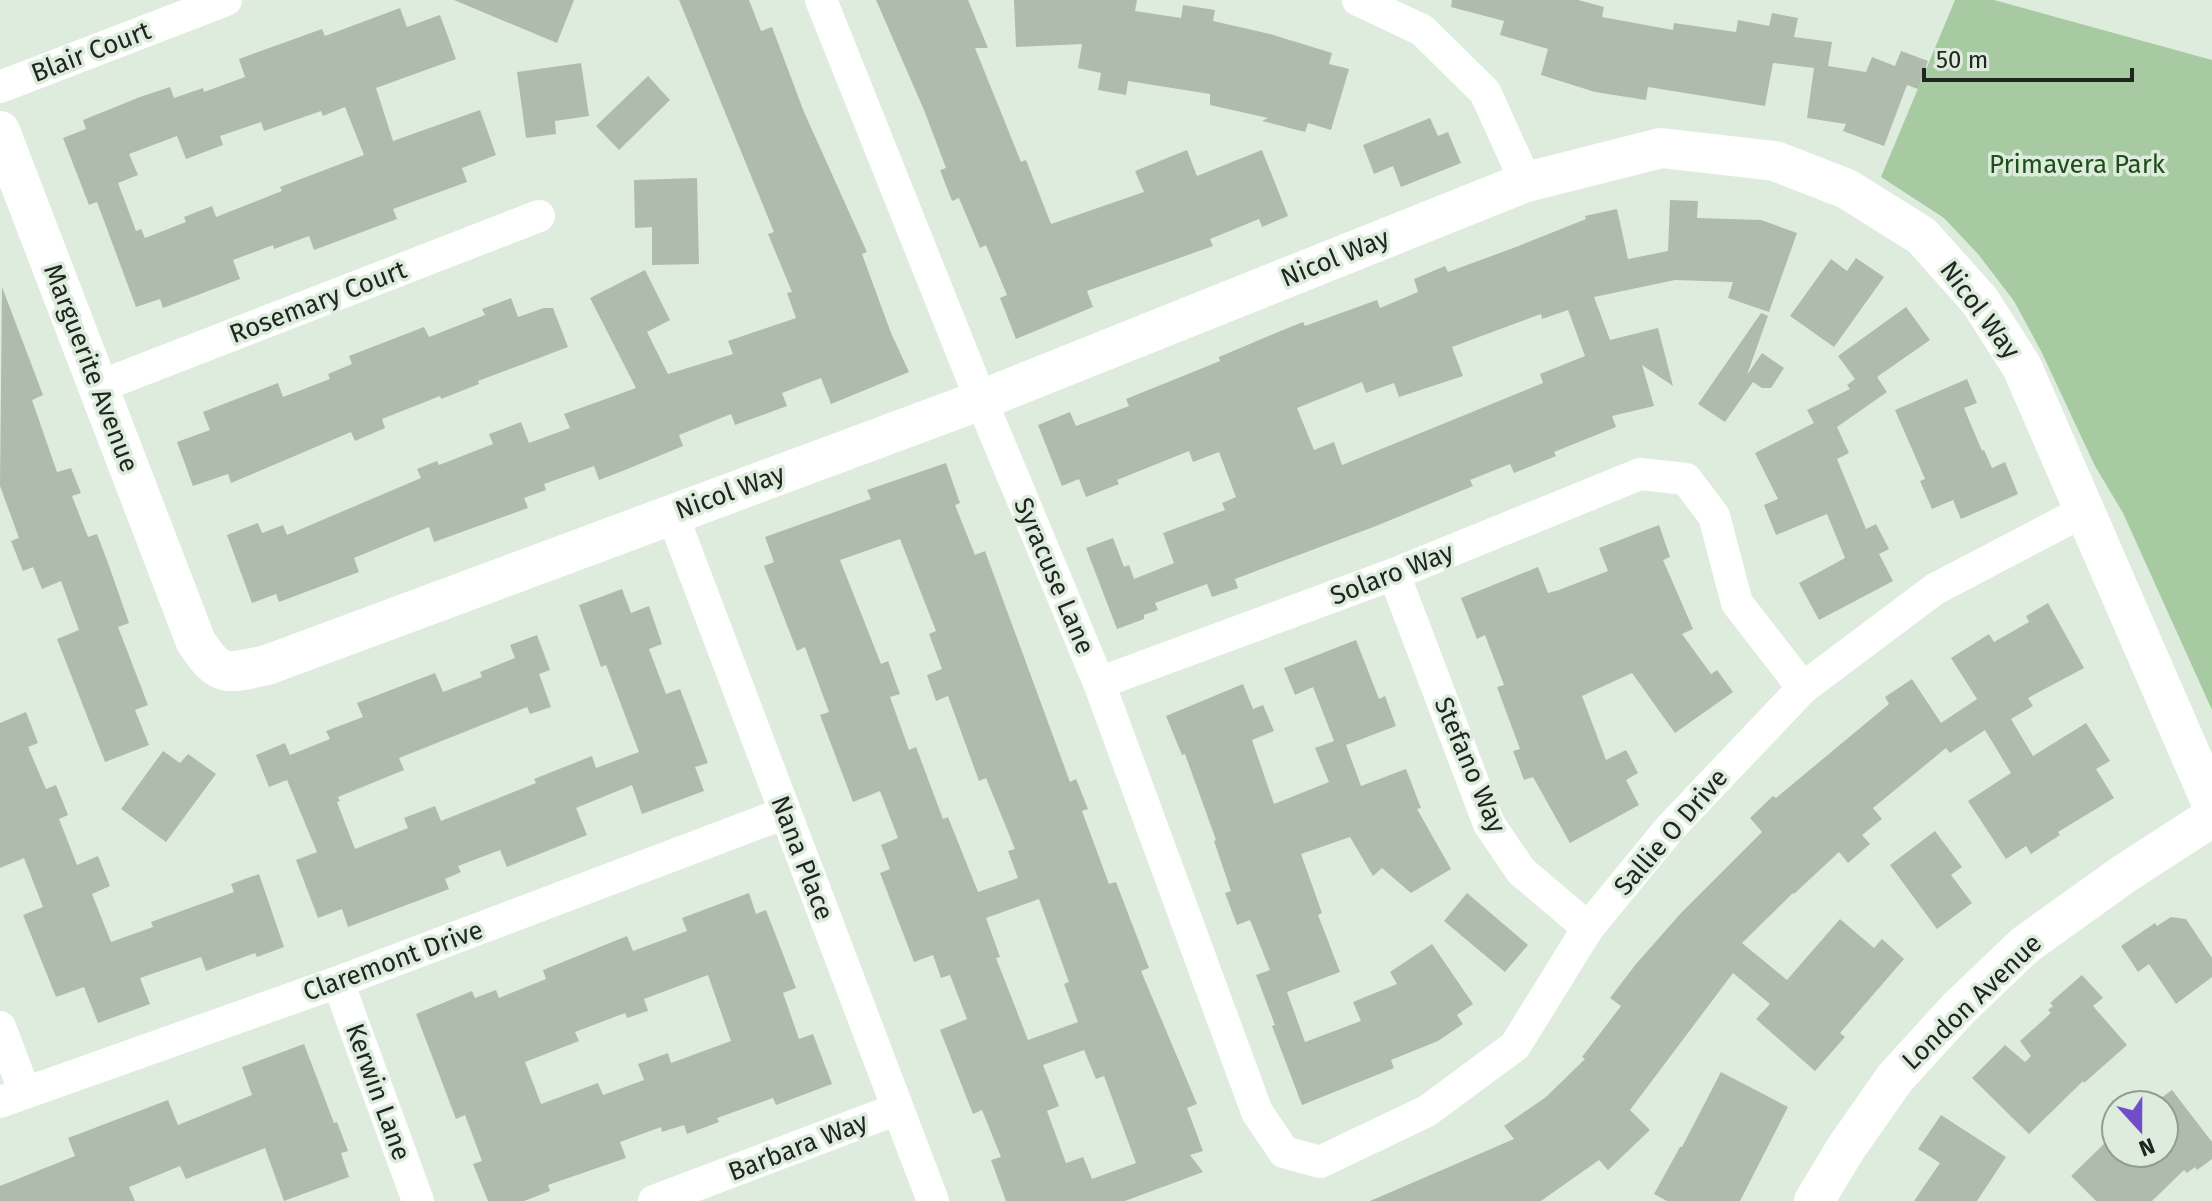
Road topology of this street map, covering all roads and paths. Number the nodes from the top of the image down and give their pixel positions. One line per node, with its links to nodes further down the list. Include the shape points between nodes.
1 (226, 0): 4 (street, Blair Court)
2 (821, 0): 9 (street, Syracuse Lane)
3 (1358, 0): 6 (street, via 1422,30 1485,92)
4 (0, 87)
5 (0, 131): 8 (street, Marguerite Avenue)
6 (1526, 182): 9 (street, Nicol Way); 10 (street, Nicol Way, via 1661,148 1775,161 1847,189 1922,236 1980,301 2022,367)
7 (539, 216): 8 (street, Rosemary Court)
8 (98, 387): 13 (street, Marguerite Avenue)
9 (981, 400): 11 (street, Nicol Way); 14 (street, Syracuse Lane)
10 (2086, 510): 15 (street, Sallie O Drive, via 1935,589); 17 (street, Nicol Way)
11 (672, 514): 13 (street, Nicol Way, via 267,665 233,673 212,666); 16 (street, Nana Place)
12 (1394, 574): 14 (street, Solaro Way); 15 (street, Solaro Way, via 1640,474 1686,479 1714,516 1737,603); 18 (street, Stefano Way, via 1489,824 1521,871)
13 (182, 605)
14 (1099, 683): 23 (street, Syracuse Lane, via 1257,1112)
15 (1803, 688): 18 (street, Sallie O Drive, via 1670,828)
16 (785, 813): 19 (street, Claremont Drive); 22 (street, Nana Place)
17 (2210, 821): 27 (street, London Avenue, via 2025,945 1958,1009 1895,1078)
18 (1588, 928): 23 (street, Sallie O Drive, via 1515,1046 1427,1111 1320,1162)
19 (338, 982): 21 (street, Claremont Drive); 24 (street, Kerwin Lane)
20 (0, 1027): 21 (street)
21 (12, 1098)
22 (897, 1109): 25 (street, Barbara Way); 26 (street, Nana Place)
23 (1284, 1152)
24 (418, 1201)
25 (654, 1201)
26 (933, 1201)
27 (1814, 1201)

